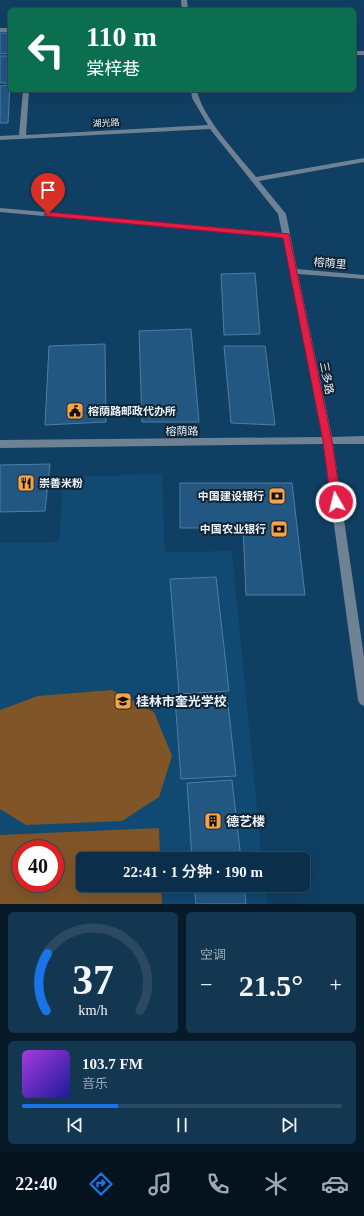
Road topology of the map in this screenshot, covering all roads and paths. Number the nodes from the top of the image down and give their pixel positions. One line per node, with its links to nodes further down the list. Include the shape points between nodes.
1 (26, 92): 4 (street)
2 (194, 92): 3 (street, 三多路, via 195,98)
3 (212, 127): 4 (street, 湖光路); 7 (street, 三多路)
4 (22, 137): 5 (street, 湖光路)
5 (0, 138)
6 (364, 160): 7 (street)
7 (254, 180): 9 (street, 三多路, via 282,214)
8 (0, 210): 9 (street)
9 (286, 236): 10 (street, 三多路)
10 (293, 271): 11 (street, 榕荫里); 13 (street, 三多路)
11 (364, 278)
12 (364, 440): 13 (street, 榕荫路)
13 (328, 441): 14 (street, 榕荫路); 15 (street, 三多路)
14 (0, 444)
15 (364, 700)

